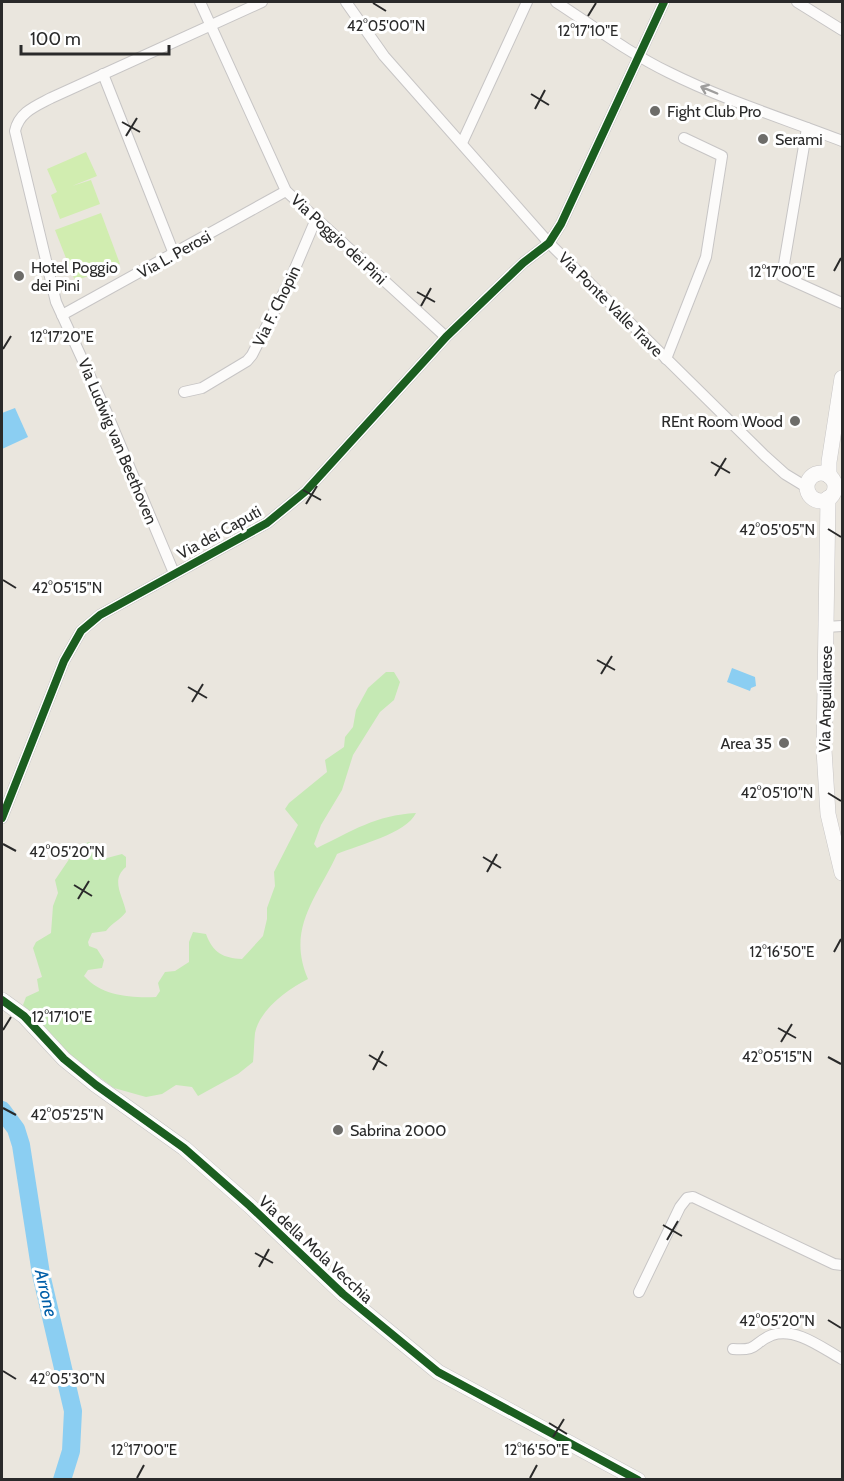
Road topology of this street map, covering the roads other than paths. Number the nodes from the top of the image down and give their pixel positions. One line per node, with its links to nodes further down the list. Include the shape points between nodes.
1 (200, 2): 8 (street, Via Poggio dei Pini)
2 (262, 2): 8 (street, Via Ludwig van Beethoven)
3 (346, 2): 15 (street, Via Ponte Valle Trave, via 384,56)
4 (527, 2): 15 (street)
5 (556, 2): 10 (street)
6 (664, 2): 10 (street)
7 (796, 2): 9 (street)
8 (212, 25): 11 (street, Via Ludwig van Beethoven); 16 (street, Via Poggio dei Pini)
9 (843, 30)
10 (638, 55): 12 (street, one-way to 10, via 668,72); 18 (street)
11 (104, 74): 19 (street); 21 (street, Via Ludwig van Beethoven, via 32,108 20,118 16,128 16,143)
12 (807, 128): 14 (street); 20 (street, via 782,276)
13 (684, 138): 23 (street, via 722,156 706,257)
14 (843, 141)
15 (462, 143): 18 (street, Via Ponte Valle Trave)
16 (286, 191): 17 (street, Via Poggio dei Pini); 19 (street, Via L. Perosi)
17 (316, 219): 22 (street, Via Poggio dei Pini); 25 (street, Via F. Chopin, via 290,280 247,362 202,388)
18 (549, 243): 22 (street, Via dei Caputi); 23 (street, Via Ponte Valle Trave)
19 (174, 254): 21 (street, Via L. Perosi)
20 (843, 303)
21 (62, 315): 28 (street, Via Ludwig van Beethoven)
22 (446, 337): 28 (street, Via dei Caputi, via 306,491 267,523)
23 (666, 359): 27 (street, Via Ponte Valle Trave, via 785,474)
24 (843, 378): 26 (street, Via Anguillarese)
25 (184, 392)
26 (841, 403): 27 (street, Via Anguillarese)
27 (824, 483): 30 (street, Via Anguillarese, via 828,523)
28 (174, 573): 31 (street, Via dei Caputi, via 100,615 81,631 64,661)
29 (843, 626): 30 (street)
30 (826, 627): 32 (street, Via Anguillarese, via 826,792)
31 (2, 818)
32 (843, 873)
33 (2, 1000): 38 (street, Via della Mola Vecchia, via 64,1059 184,1148 343,1294 438,1372)
34 (843, 1265): 35 (street, via 693,1197 680,1207)
35 (639, 1292)
36 (733, 1349): 37 (street, via 749,1350 772,1335 794,1333)
37 (843, 1359)
38 (638, 1479)

